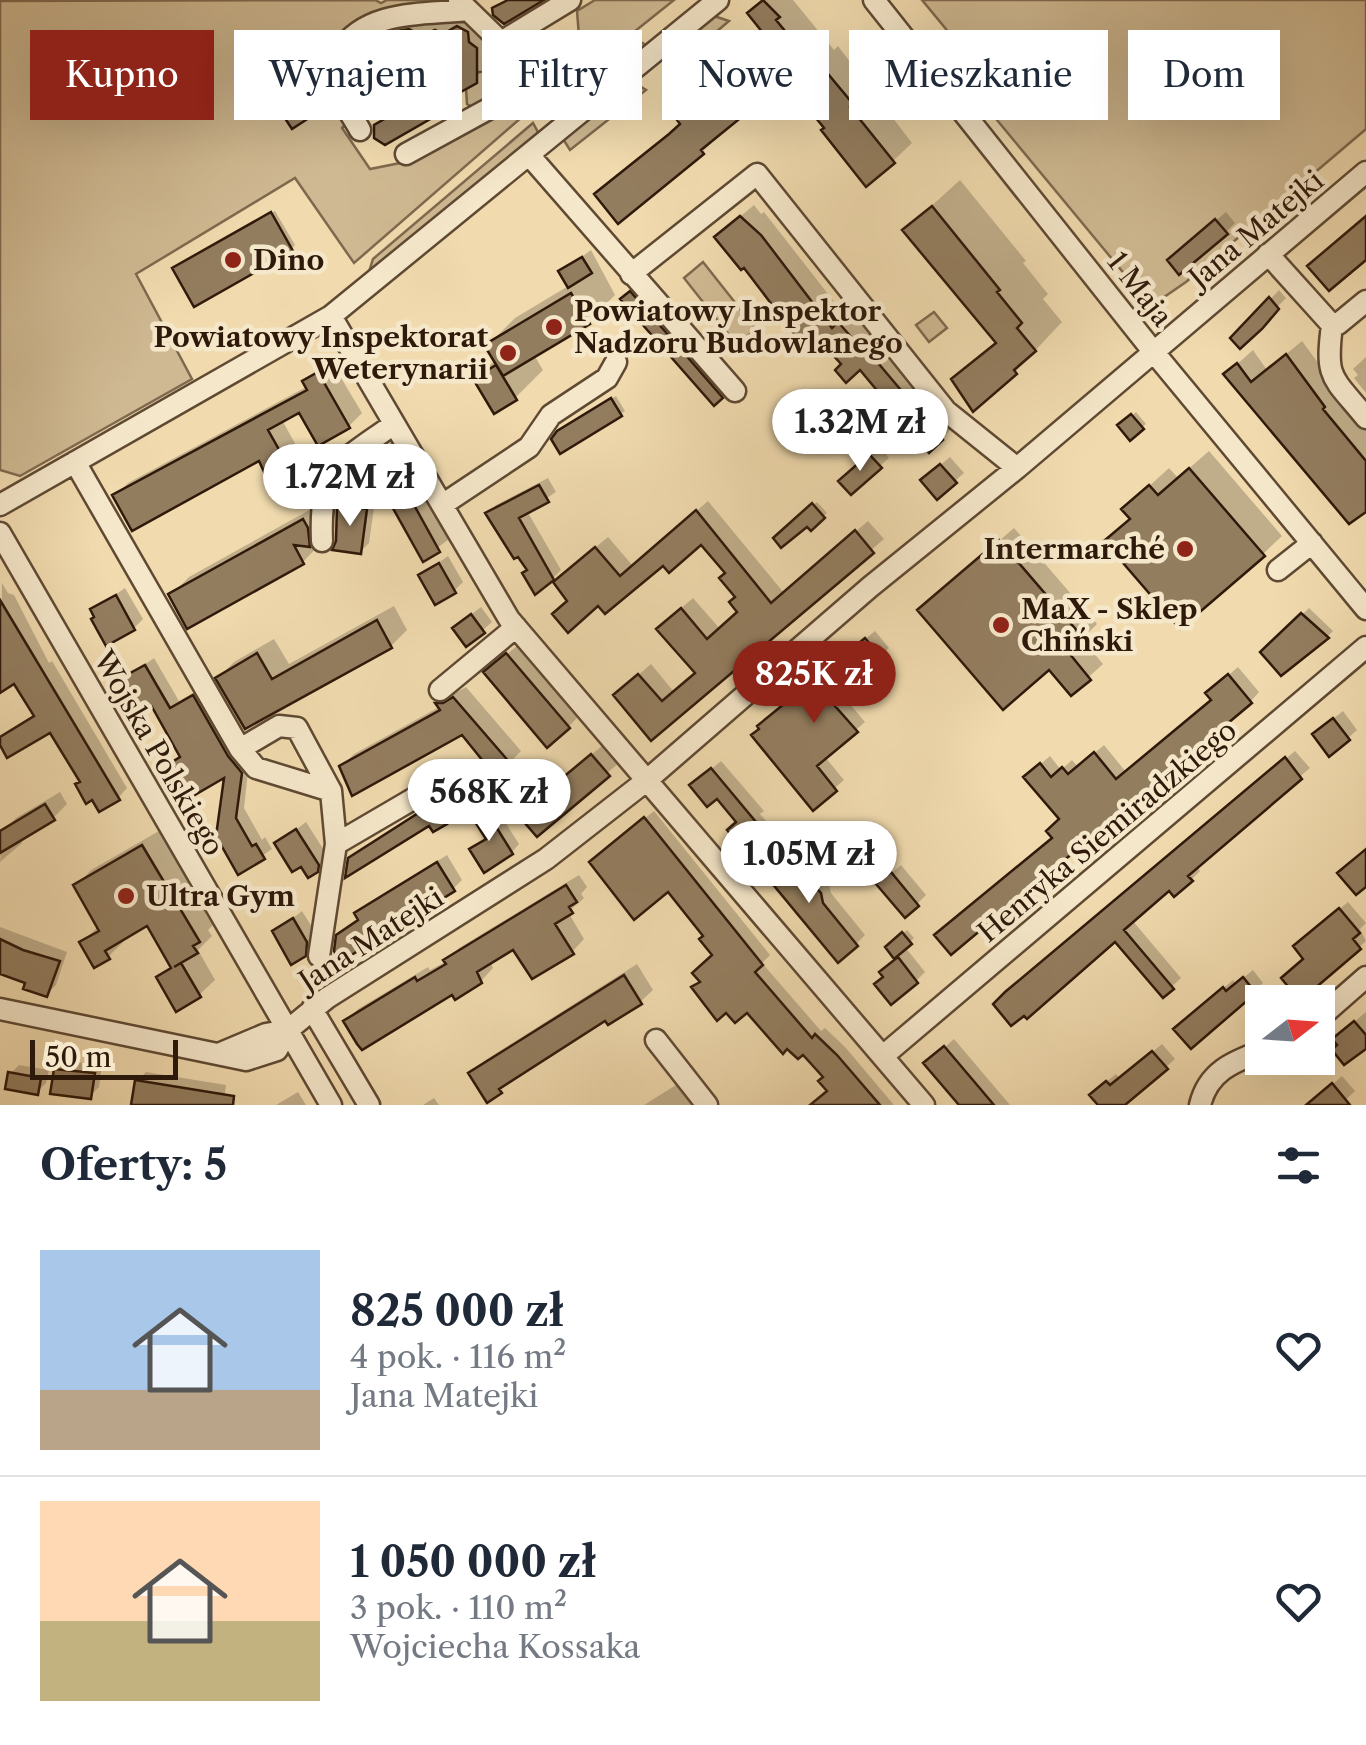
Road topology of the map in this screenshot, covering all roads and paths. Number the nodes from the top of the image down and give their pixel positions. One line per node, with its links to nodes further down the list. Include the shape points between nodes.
1 (570, 0): 6 (street)
2 (718, 0): 7 (street)
3 (874, 0): 19 (street, 1 Maja)
4 (462, 5): 5 (street); 10 (street, via 384,18 345,43 335,58 334,83)
5 (499, 30)
6 (521, 30)
7 (642, 62)
8 (482, 112): 11 (street)
9 (572, 120): 12 (street)
10 (360, 130)
11 (406, 154)
12 (529, 156): 15 (street); 17 (street)
13 (1366, 172): 14 (street, Jana Matejki)
14 (1268, 254): 18 (street); 19 (street, Jana Matejki)
15 (631, 274): 21 (street); 25 (street, via 757,174 946,411)
16 (1366, 301): 18 (street)
17 (331, 316): 23 (street); 24 (street)
18 (1332, 325): 22 (street, via 1330,373)
19 (1152, 350): 25 (street, Jana Matejki); 29 (street, 1 Maja)
20 (616, 362): 27 (street, via 607,378 551,414 529,447)
21 (735, 391)
22 (1366, 418)
23 (394, 424): 27 (street); 28 (street, via 333,468 321,509)
24 (75, 462): 26 (street); 36 (street)
25 (1017, 468): 38 (street, Jana Matejki)
26 (0, 505)
27 (442, 505): 33 (street)
28 (322, 540)
29 (1312, 543): 31 (street); 32 (street, 1 Maja)
30 (3, 547): 46 (street, Wojska Polskiego)
31 (1278, 570)
32 (1366, 609)
33 (516, 627): 35 (street); 38 (street)
34 (1366, 647): 48 (street, Henryka Siemiradzkiego)
35 (440, 690)
36 (240, 749): 39 (street, via 256,768); 39 (street, via 279,726 296,728)
37 (454, 775): 40 (street)
38 (646, 781): 45 (street, Jana Matejki, via 546,859); 48 (street)
39 (332, 791): 40 (street)
40 (336, 844): 41 (street)
41 (319, 956)
42 (1366, 977): 43 (street)
43 (1335, 1004)
44 (0, 1009): 46 (street, via 221,1053)
45 (312, 1009): 46 (street, Jana Matejki); 51 (street)
46 (288, 1030): 50 (street, Wojska Polskiego)
47 (656, 1040): 52 (street)
48 (883, 1056): 53 (street)
49 (1245, 1057): 54 (street, via 1204,1085)
50 (331, 1105)
51 (369, 1105)
52 (707, 1105)
53 (924, 1105)
54 (1200, 1105)

